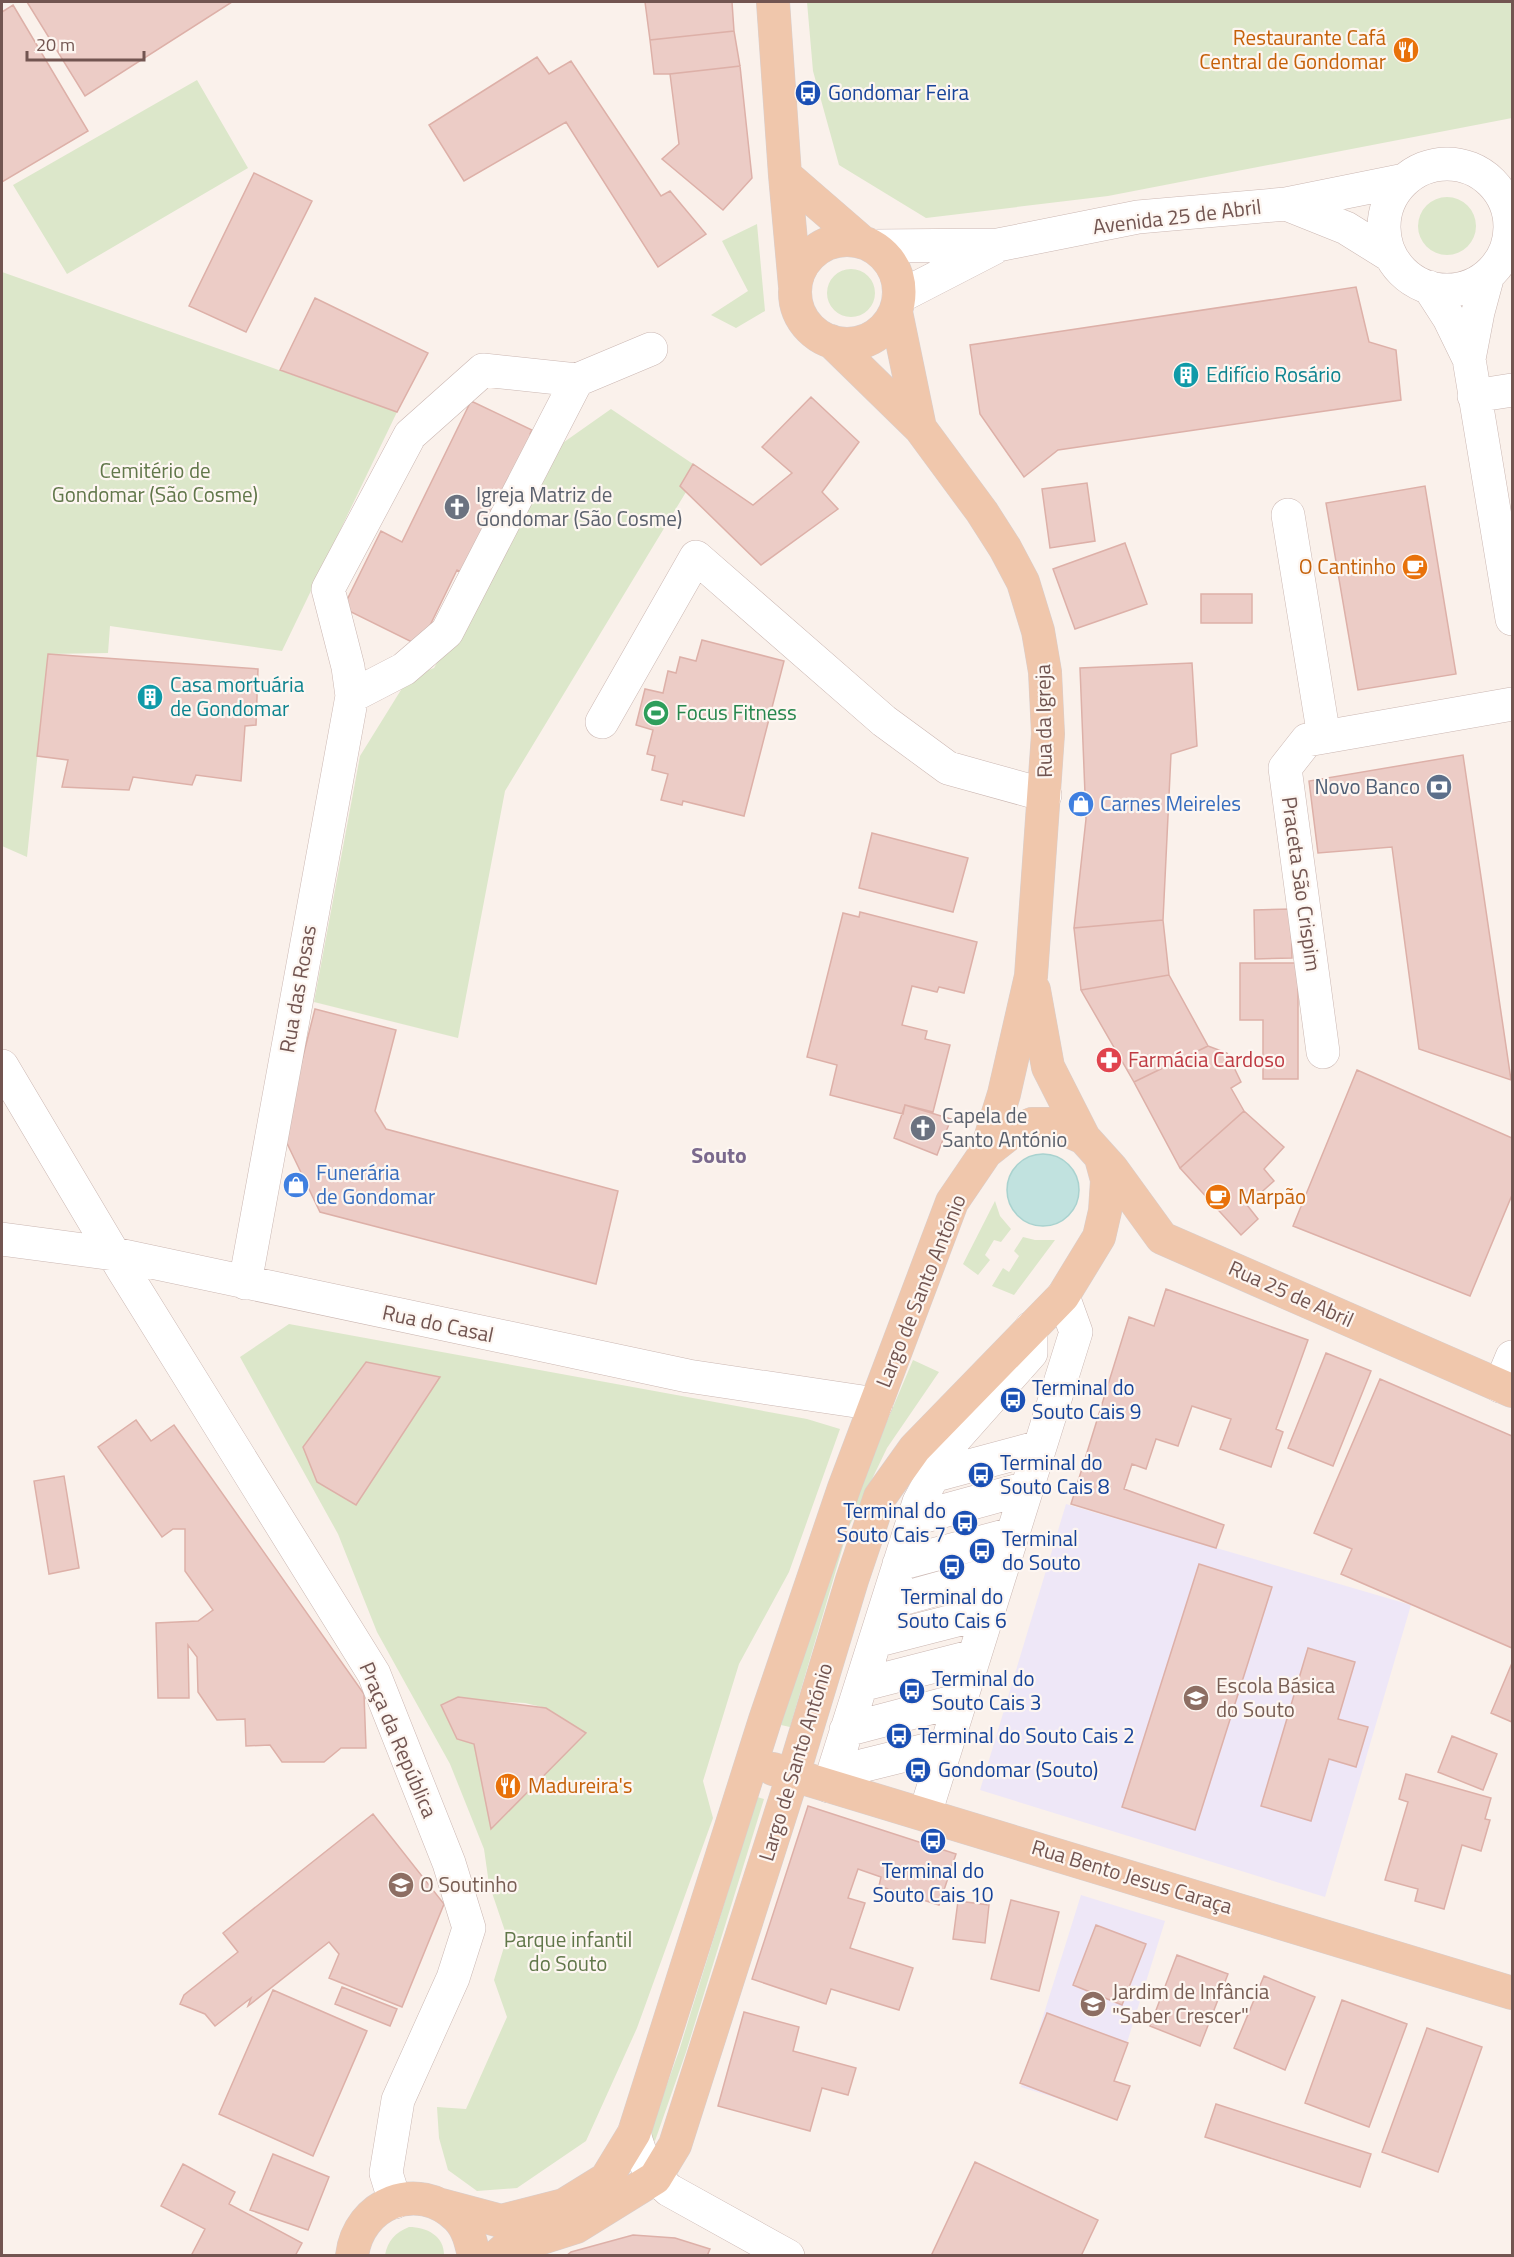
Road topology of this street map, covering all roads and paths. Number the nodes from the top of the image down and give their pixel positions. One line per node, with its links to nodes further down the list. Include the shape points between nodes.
1 (773, 2): 3 (main road)
2 (1500, 173): 4 (street, via 1455,164 1437,165); 6 (street, via 1500,192)
3 (785, 175): 7 (main road); 11 (main road)
4 (1405, 180): 5 (street, Avenida 25 de Abril); 9 (street, via 1392,196 1385,216)
5 (1286, 204): 8 (street, Avenida 25 de Abril, via 1138,217); 9 (street, Avenida 25 de Abril, via 1346,228)
6 (1511, 227): 10 (street, via 1500,261)
7 (867, 243): 8 (street, Avenida 25 de Abril); 11 (main road, via 843,240 825,244 801,267); 13 (main road, via 894,268 899,282)
8 (998, 245): 13 (street, Avenida 25 de Abril)
9 (1391, 256): 12 (street, via 1414,281)
10 (1488, 275): 12 (street, via 1450,290); 16 (street)
11 (795, 286): 14 (main road, via 800,314 818,335)
12 (1429, 287): 16 (street)
13 (897, 304): 14 (main road, via 888,325 876,336 854,343); 20 (main road, Rua da Igreja)
14 (831, 341): 20 (main road, Rua da Igreja)
15 (651, 349): 17 (street)
16 (1468, 359): 19 (street)
17 (577, 380): 23 (street, via 447,632 404,669); 23 (street, Rua das Rosas, via 483,370 410,435 328,589)
18 (1512, 390): 19 (street)
19 (1474, 396): 22 (street)
20 (920, 428): 27 (main road, Rua da Igreja, via 982,512 1023,582 1045,672)
21 (1288, 515): 26 (street)
22 (1512, 619)
23 (352, 696): 35 (street, Rua das Rosas)
24 (1512, 704): 26 (street, Praceta São Crispim)
25 (602, 722): 27 (street, via 696,557 884,721 948,768)
26 (1324, 737): 29 (street, Praceta São Crispim, via 1307,740 1285,768)
27 (1045, 795): 28 (main road, Rua da Igreja)
28 (1031, 976): 31 (main road, Rua da Igreja, via 1048,1067); 32 (main road, Rua da Igreja, via 1004,1094)
29 (1323, 1052)
30 (2, 1066): 34 (street, Praça da República)
31 (1092, 1148): 32 (main road, Largo de Santo António, via 1053,1124 1032,1124 1009,1134); 36 (main road, Largo de Santo António, via 1107,1180 1105,1211 1099,1237); 38 (main road, Rua 25 de Abril, via 1162,1238)
32 (986, 1152): 39 (main road, Largo de Santo António, via 952,1202)
33 (2, 1239): 34 (street, Rua do Casal)
34 (114, 1254): 35 (street, Rua do Casal); 62 (street, Praça da República, via 374,1674 449,1863 469,1928 453,1978 398,2100 386,2174)
35 (245, 1283): 39 (street, Rua do Casal, via 688,1376)
36 (1063, 1296): 37 (main road, Largo de Santo António); 40 (street, via 1076,1332)
37 (1032, 1328): 41 (street, via 1031,1353 951,1443); 56 (main road, Largo de Santo António, via 915,1448 880,1497)
38 (1508, 1378)
39 (876, 1404): 55 (main road, Largo de Santo António, via 840,1498)
40 (1040, 1447): 41 (street); 42 (street)
41 (932, 1476): 43 (street)
42 (1027, 1488): 43 (street); 44 (street)
43 (914, 1518): 45 (street)
44 (1012, 1534): 45 (street); 46 (street)
45 (899, 1564): 47 (street)
46 (1001, 1571): 47 (street); 48 (street)
47 (887, 1602): 49 (street)
48 (988, 1612): 49 (street); 50 (street)
49 (875, 1641): 51 (street)
50 (974, 1656): 51 (street); 52 (street)
51 (861, 1685): 53 (street)
52 (960, 1700): 53 (street); 54 (street)
53 (846, 1730): 57 (street)
54 (946, 1745): 57 (street); 58 (street)
55 (752, 1762): 56 (main road, Rua Bento Jesus Caraça); 60 (main road, Largo de Santo António)
56 (793, 1775): 57 (main road, Rua Bento Jesus Caraça); 61 (main road, Largo de Santo António, via 675,2145)
57 (831, 1779): 58 (main road, Rua Bento Jesus Caraça)
58 (925, 1814): 59 (main road, Rua Bento Jesus Caraça)
59 (1512, 1993)
60 (634, 2133): 61 (street, via 641,2157); 63 (main road, Largo de Santo António, via 606,2179 564,2205 501,2221)
61 (655, 2178): 66 (main road, Largo de Santo António, via 576,2227 504,2250); 67 (street, via 676,2194)
62 (395, 2202): 63 (main road, Largo de Santo António, via 425,2199); 64 (main road, via 379,2208 363,2223 353,2242)
63 (441, 2205): 65 (main road, via 458,2218 470,2236)
64 (352, 2256)
65 (474, 2256)
66 (497, 2256)
67 (788, 2256)

